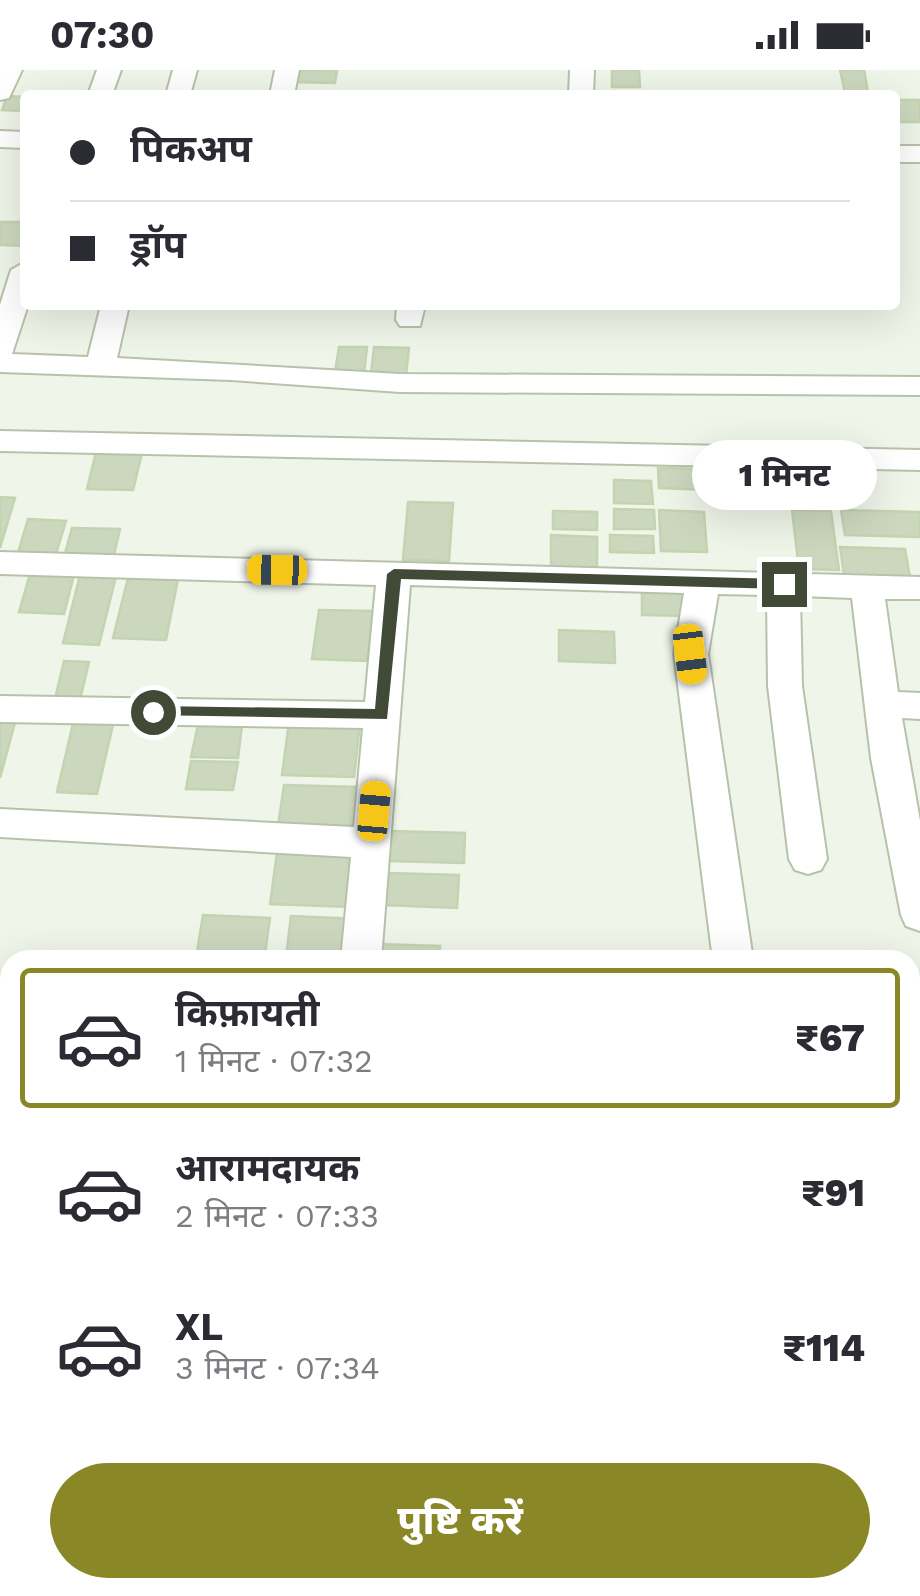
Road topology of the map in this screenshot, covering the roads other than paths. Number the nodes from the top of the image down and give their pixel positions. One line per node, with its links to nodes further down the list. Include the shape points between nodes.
1 (10, 70): 2 (street)
2 (0, 93)
3 (20, 286): 5 (street)
4 (114, 310): 7 (street)
5 (0, 350)
6 (0, 363): 7 (street)
7 (100, 366): 8 (street, via 400,383)
8 (920, 386)
9 (0, 441): 10 (street)
10 (920, 460)
11 (0, 563): 12 (street)
12 (394, 574): 13 (street); 20 (street)
13 (702, 582): 14 (street); 27 (street, via 690,654)
14 (784, 584): 15 (street); 24 (street, via 785,686)
15 (867, 586): 16 (street); 17 (street)
16 (920, 588)
17 (882, 704): 18 (street); 22 (street)
18 (920, 706)
19 (0, 709): 20 (street)
20 (382, 715): 23 (street)
21 (0, 823): 23 (street)
22 (912, 833): 25 (street)
23 (371, 843): 26 (street)
24 (808, 858)
25 (920, 915)
26 (362, 950)
27 (733, 950)

